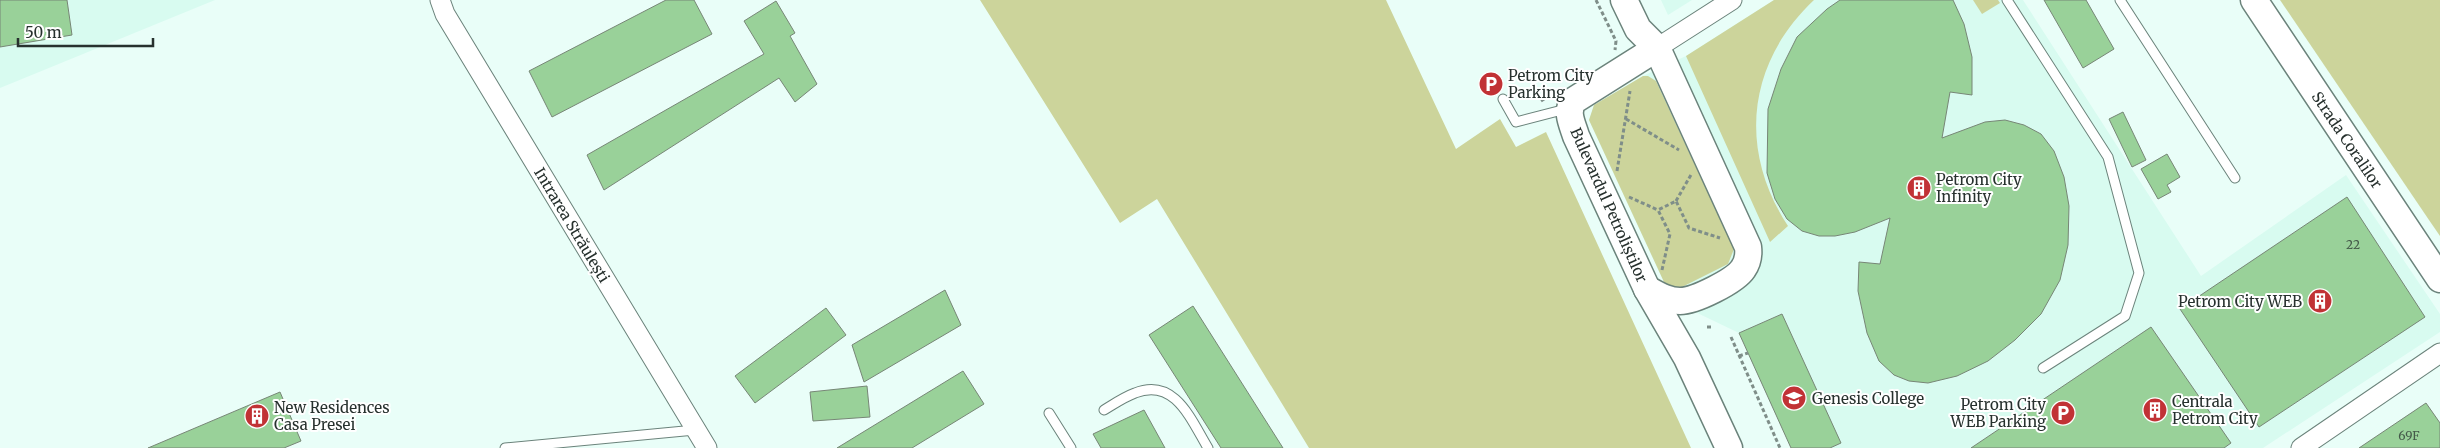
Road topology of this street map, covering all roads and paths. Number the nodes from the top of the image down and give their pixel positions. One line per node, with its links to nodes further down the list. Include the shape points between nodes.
1 (440, 0): 35 (street, Intrarea Străulești, via 445,14)
2 (1596, 0): 8 (path)
3 (1624, 0): 9 (street, Bulevardul Petroliștilor, via 1638,29)
4 (1732, 0): 9 (street)
5 (2007, 0): 32 (lane, via 2108,157 2139,273 2125,316)
6 (2120, 0): 17 (lane)
7 (2254, 0): 22 (street, Strada Coralilor)
8 (1616, 41)
9 (1657, 48): 12 (street, Bulevardul Petroliștilor, via 1573,101); 24 (street, Bulevardul Petroliștilor, via 1748,247 1749,255 1742,271)
10 (1631, 85): 13 (path)
11 (1503, 99): 12 (lane, via 1516,122)
12 (1569, 108): 23 (street, Bulevardul Petroliștilor, via 1576,136)
13 (1626, 119): 14 (path); 16 (path)
14 (1683, 152)
15 (1694, 169): 19 (path)
16 (1616, 177)
17 (2235, 178)
18 (1626, 196): 20 (path)
19 (1676, 201): 20 (path); 21 (path, via 1689,228)
20 (1658, 210): 23 (path, via 1670,234)
21 (1721, 238)
22 (2437, 268)
23 (1654, 281): 24 (street, Bulevardul Petroliștilor, via 1665,299 1681,301); 31 (street, Bulevardul Petroliștilor)
24 (1707, 293): 31 (street, Bulevardul Petroliștilor, via 1690,317)
25 (1707, 327): 26 (path)
26 (1713, 327)
27 (1731, 337): 30 (path)
28 (1748, 353): 30 (path)
29 (2440, 353): 42 (street)
30 (1739, 356): 41 (path)
31 (1687, 358): 40 (street, Bulevardul Petroliștilor)
32 (2043, 368)
33 (1104, 410): 39 (lane, via 1135,392 1154,388 1166,391 1184,408)
34 (1049, 413): 38 (lane)
35 (695, 430): 36 (lane); 37 (street, Intrarea Străulești)
36 (505, 448)
37 (707, 448)
38 (1071, 448)
39 (1208, 448)
40 (1729, 448)
41 (1780, 448)
42 (2301, 448)

